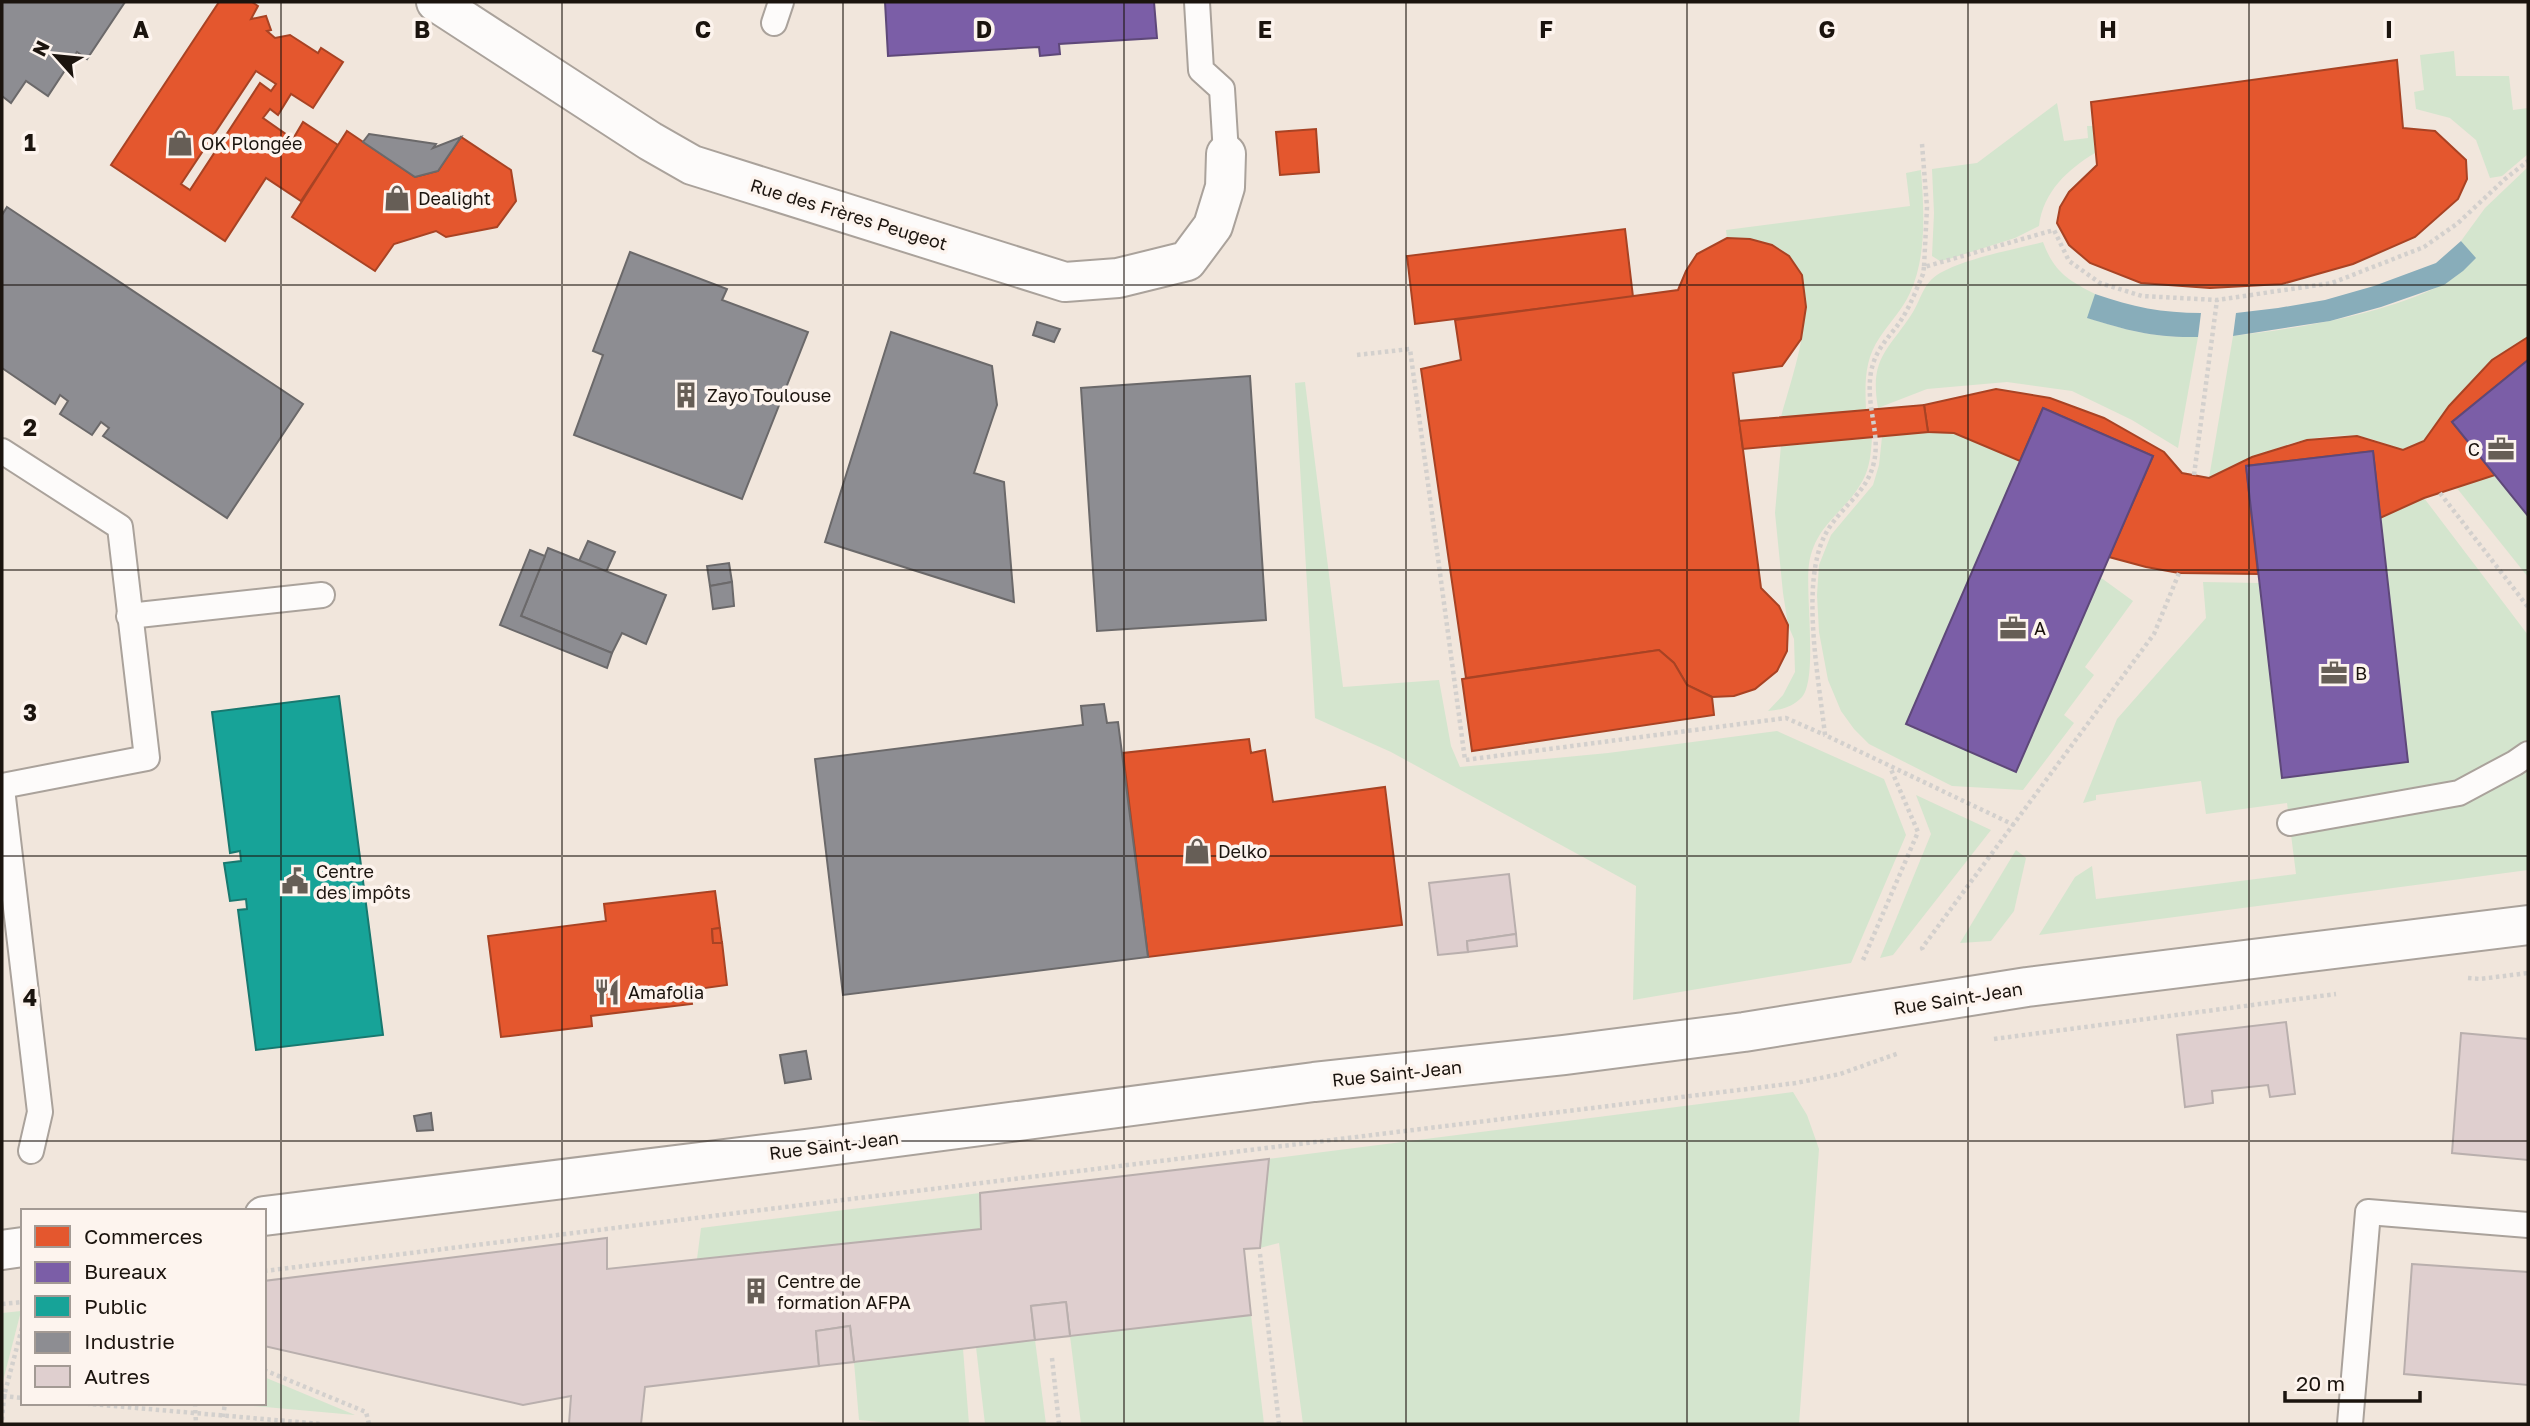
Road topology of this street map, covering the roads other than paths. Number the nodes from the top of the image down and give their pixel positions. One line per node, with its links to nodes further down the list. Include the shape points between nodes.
1 (436, 2): 3 (street, Rue des Frères Peugeot, via 692,165 1065,282 1118,278 1186,261 1213,226 1225,187)
2 (1197, 2): 3 (lane, via 1201,71 1222,89)
3 (1226, 154)
4 (2, 451): 6 (lane, via 120,527)
5 (322, 595): 6 (lane)
6 (129, 615): 8 (lane, via 147,758)
7 (2528, 754): 9 (lane, via 2459,793)
8 (2, 788): 11 (lane, via 40,1112)
9 (2290, 822)
10 (2528, 925): 12 (street, Rue Saint-Jean, via 2027,987 1744,1032)
11 (31, 1151)
12 (266, 1216)
13 (2528, 1225): 16 (lane, via 2368,1212)
14 (21, 1247): 15 (street)
15 (2, 1250)
16 (2350, 1424)

